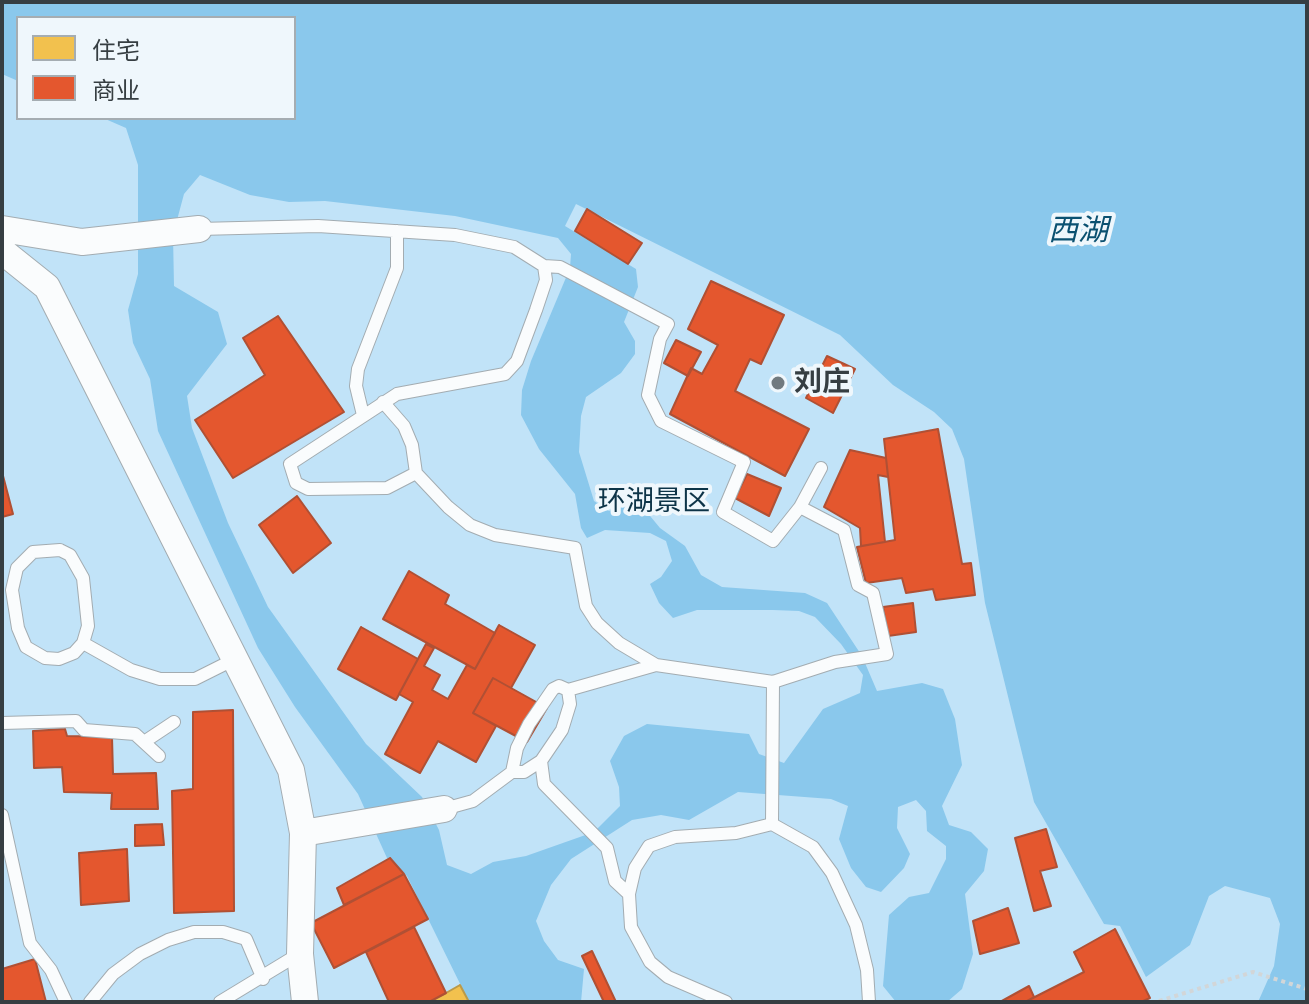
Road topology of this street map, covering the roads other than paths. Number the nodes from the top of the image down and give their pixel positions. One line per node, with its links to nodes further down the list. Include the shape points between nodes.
1 (2, 229): 4 (street)
2 (199, 229): 3 (lane, via 318,226); 4 (street)
3 (397, 231): 6 (lane, via 495,242); 9 (lane, via 397,268 358,369)
4 (74, 242): 7 (street, via 49,260)
5 (2, 251): 7 (street)
6 (544, 266): 8 (lane, via 546,280 536,310 517,361 505,374 397,394); 12 (lane, via 560,267 668,324 648,395 661,421 744,462 723,512 773,541)
7 (47, 287): 14 (street)
8 (383, 402): 9 (lane); 11 (lane, via 404,426)
9 (363, 415): 11 (lane, via 290,464 296,483 308,489 387,488)
10 (821, 468): 12 (lane)
11 (416, 473): 15 (lane, via 470,525 495,535 575,548 586,606 597,623)
12 (800, 507): 16 (lane, via 844,530 858,585 873,593 887,654 835,662)
13 (83, 643): 13 (lane, via 88,626 83,578 70,555 60,550 33,552 17,568 12,590 26,647 59,659); 14 (lane, via 131,670 160,679 195,679)
14 (235, 659): 27 (street, via 291,770)
15 (656, 665): 16 (lane); 17 (lane)
16 (773, 682): 26 (lane)
17 (568, 690): 22 (lane, via 570,704 562,730); 23 (lane, via 553,689 523,736)
18 (174, 722): 20 (lane)
19 (2, 723): 20 (lane, via 76,721 84,730 135,734)
20 (144, 742): 21 (lane)
21 (159, 756)
22 (541, 761): 23 (lane, via 524,772); 28 (lane, via 544,784 607,848 615,881)
23 (512, 772): 24 (lane, via 473,801)
24 (444, 809): 27 (street)
25 (2, 815): 31 (lane, via 30,943)
26 (772, 824): 28 (lane, via 736,833 675,837 649,846 635,868); 36 (lane, via 813,847 832,873 856,925)
27 (303, 833): 29 (street)
28 (629, 894): 35 (lane, via 631,927 650,962 668,977)
29 (300, 954): 30 (lane); 34 (street)
30 (263, 979): 32 (lane, via 246,939 194,932 140,954 113,974); 33 (lane)
31 (66, 1002)
32 (90, 1002)
33 (220, 1002)
34 (305, 1002)
35 (726, 1002)
36 (869, 1002)

